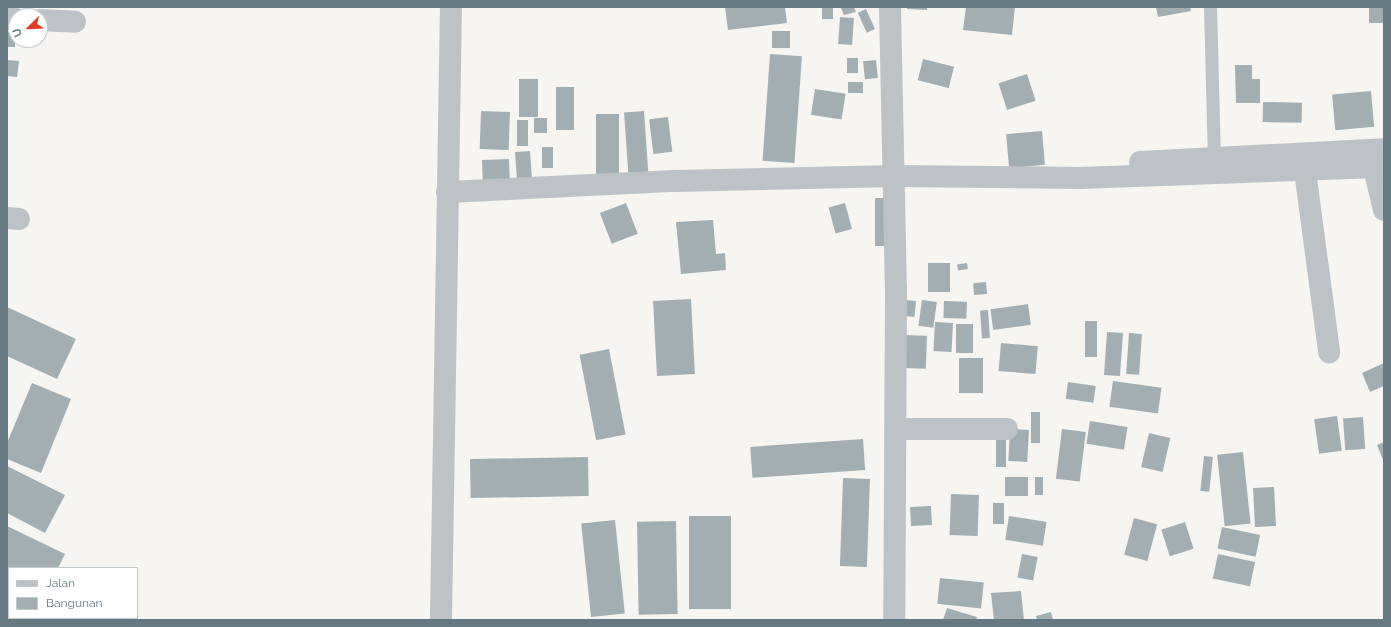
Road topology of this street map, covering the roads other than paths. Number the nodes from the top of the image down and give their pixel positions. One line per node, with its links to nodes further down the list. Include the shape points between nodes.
1 (452, 7): 12 (street)
2 (890, 7): 10 (street)
3 (1210, 7): 7 (lane)
4 (48, 20): 5 (street)
5 (75, 22)
6 (1384, 149): 7 (street)
7 (1214, 156): 11 (street, via 1107,164)
8 (1379, 168): 9 (street); 13 (street)
9 (1305, 170): 11 (street); 14 (street)
10 (895, 176): 11 (street); 12 (street, via 675,181); 16 (street)
11 (1080, 178)
12 (447, 192): 17 (street)
13 (1384, 210)
14 (1329, 352)
15 (1007, 428): 16 (street)
16 (896, 429): 18 (street)
17 (441, 620)
18 (894, 620)

